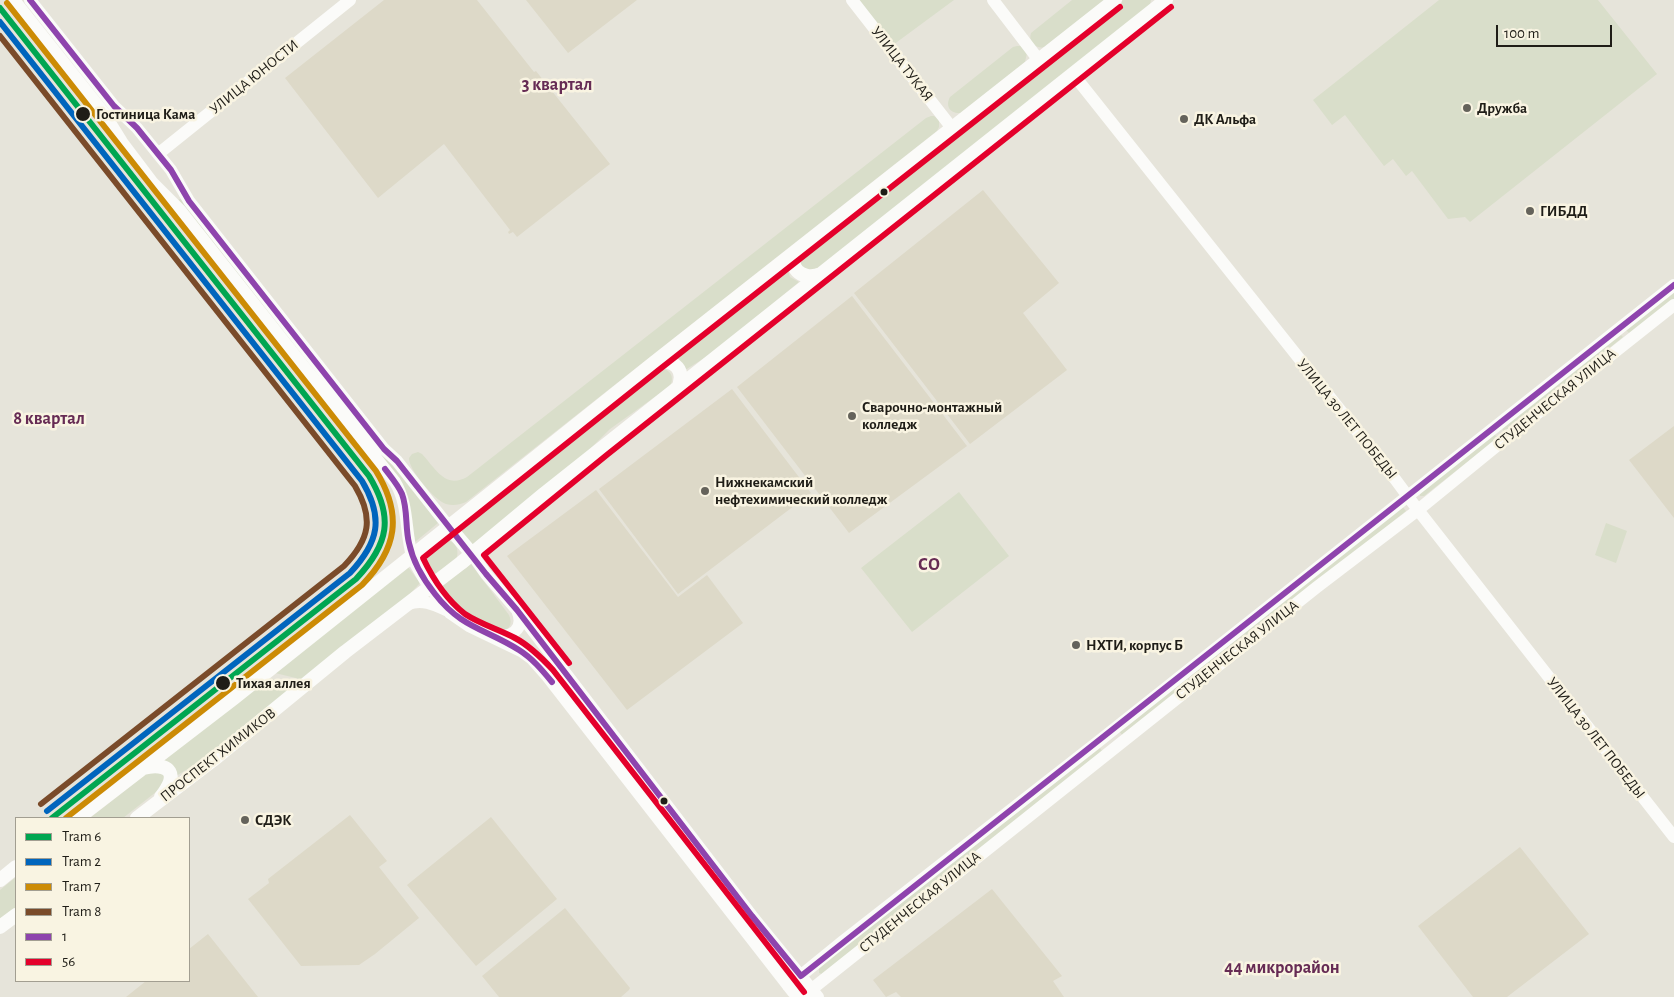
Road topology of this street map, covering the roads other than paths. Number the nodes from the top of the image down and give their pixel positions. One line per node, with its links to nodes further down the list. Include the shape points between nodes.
1 (14, 0): 13 (main road, via 104,113)
2 (30, 0): 11 (main road, via 124,118)
3 (350, 0): 14 (main road, УЛИЦА ЮНОСТИ)
4 (852, 0): 12 (main road, УЛИЦА ТУКАЯ)
5 (993, 0): 9 (main road)
6 (1115, 0): 9 (main road)
7 (1166, 0): 8 (main road, ПРОСПЕКТ ХИМИКОВ)
8 (1157, 5): 10 (main road, ПРОСПЕКТ ХИМИКОВ)
9 (1038, 60): 12 (main road)
10 (1073, 74): 18 (main road, ПРОСПЕКТ ХИМИКОВ); 27 (main road, УЛИЦА 30 ЛЕТ ПОБЕДЫ)
11 (137, 128): 13 (main road, via 124,129); 14 (main road)
12 (952, 128): 17 (main road)
13 (122, 142): 16 (main road)
14 (158, 154): 15 (main road)
15 (171, 170): 16 (main road, via 170,184); 29 (main road, via 195,209)
16 (153, 183): 31 (main road, via 180,210 395,482 406,510)
17 (800, 248): 18 (main road, via 794,260 798,271 809,277); 23 (main road)
18 (821, 274): 24 (main road, ПРОСПЕКТ ХИМИКОВ)
19 (1674, 285): 21 (main road, СТУДЕНЧЕСКАЯ УЛИЦА)
20 (1674, 305): 22 (main road, СТУДЕНЧЕСКАЯ УЛИЦА)
21 (1615, 332): 22 (main road, via 1621,330 1626,333); 25 (main road, СТУДЕНЧЕСКАЯ УЛИЦА)
22 (1624, 344): 26 (main road, СТУДЕНЧЕСКАЯ УЛИЦА)
23 (655, 362): 24 (main road, via 666,361 677,368 681,380); 29 (main road)
24 (676, 390): 30 (main road, ПРОСПЕКТ ХИМИКОВ)
25 (1499, 424): 26 (main road, via 1497,431 1500,434); 27 (main road, СТУДЕНЧЕСКАЯ УЛИЦА)
26 (1510, 434): 28 (main road, СТУДЕНЧЕСКАЯ УЛИЦА)
27 (1408, 496): 28 (main road, УЛИЦА 30 ЛЕТ ПОБЕДЫ); 39 (main road, СТУДЕНЧЕСКАЯ УЛИЦА)
28 (1418, 510): 41 (main road, СТУДЕНЧЕСКАЯ УЛИЦА); 47 (main road, УЛИЦА 30 ЛЕТ ПОБЕДЫ)
29 (449, 527): 30 (main road); 31 (main road)
30 (472, 554): 32 (main road, ПРОСПЕКТ ХИМИКОВ); 34 (main road)
31 (412, 556): 32 (main road); 43 (main road)
32 (430, 587): 33 (main road, ПРОСПЕКТ ХИМИКОВ); 35 (main road)
33 (408, 604): 35 (main road, via 422,602); 44 (main road, ПРОСПЕКТ ХИМИКОВ)
34 (517, 610): 36 (main road, via 520,619 515,632 506,636); 37 (main road)
35 (450, 612): 36 (main road)
36 (487, 635): 38 (main road)
37 (546, 647): 38 (main road, via 531,650); 52 (main road)
38 (532, 659): 53 (main road)
39 (1112, 731): 40 (main road, СТУДЕНЧЕСКАЯ УЛИЦА); 41 (main road, via 1116,740)
40 (1099, 742): 42 (main road); 52 (main road, СТУДЕНЧЕСКАЯ УЛИЦА)
41 (1122, 742): 42 (main road, СТУДЕНЧЕСКАЯ УЛИЦА)
42 (1110, 752): 54 (main road, СТУДЕНЧЕСКАЯ УЛИЦА)
43 (141, 769): 44 (main road, via 154,765 169,772 170,783); 45 (main road)
44 (160, 800): 46 (main road, ПРОСПЕКТ ХИМИКОВ)
45 (79, 817)
46 (138, 817)
47 (1674, 837)
48 (15, 868): 49 (main road)
49 (0, 880)
50 (15, 916): 51 (main road)
51 (0, 927)
52 (800, 976): 53 (main road, СТУДЕНЧЕСКАЯ УЛИЦА); 54 (main road)
53 (788, 986): 55 (main road)
54 (815, 993): 56 (main road, СТУДЕНЧЕСКАЯ УЛИЦА)
55 (797, 997)
56 (802, 997)

